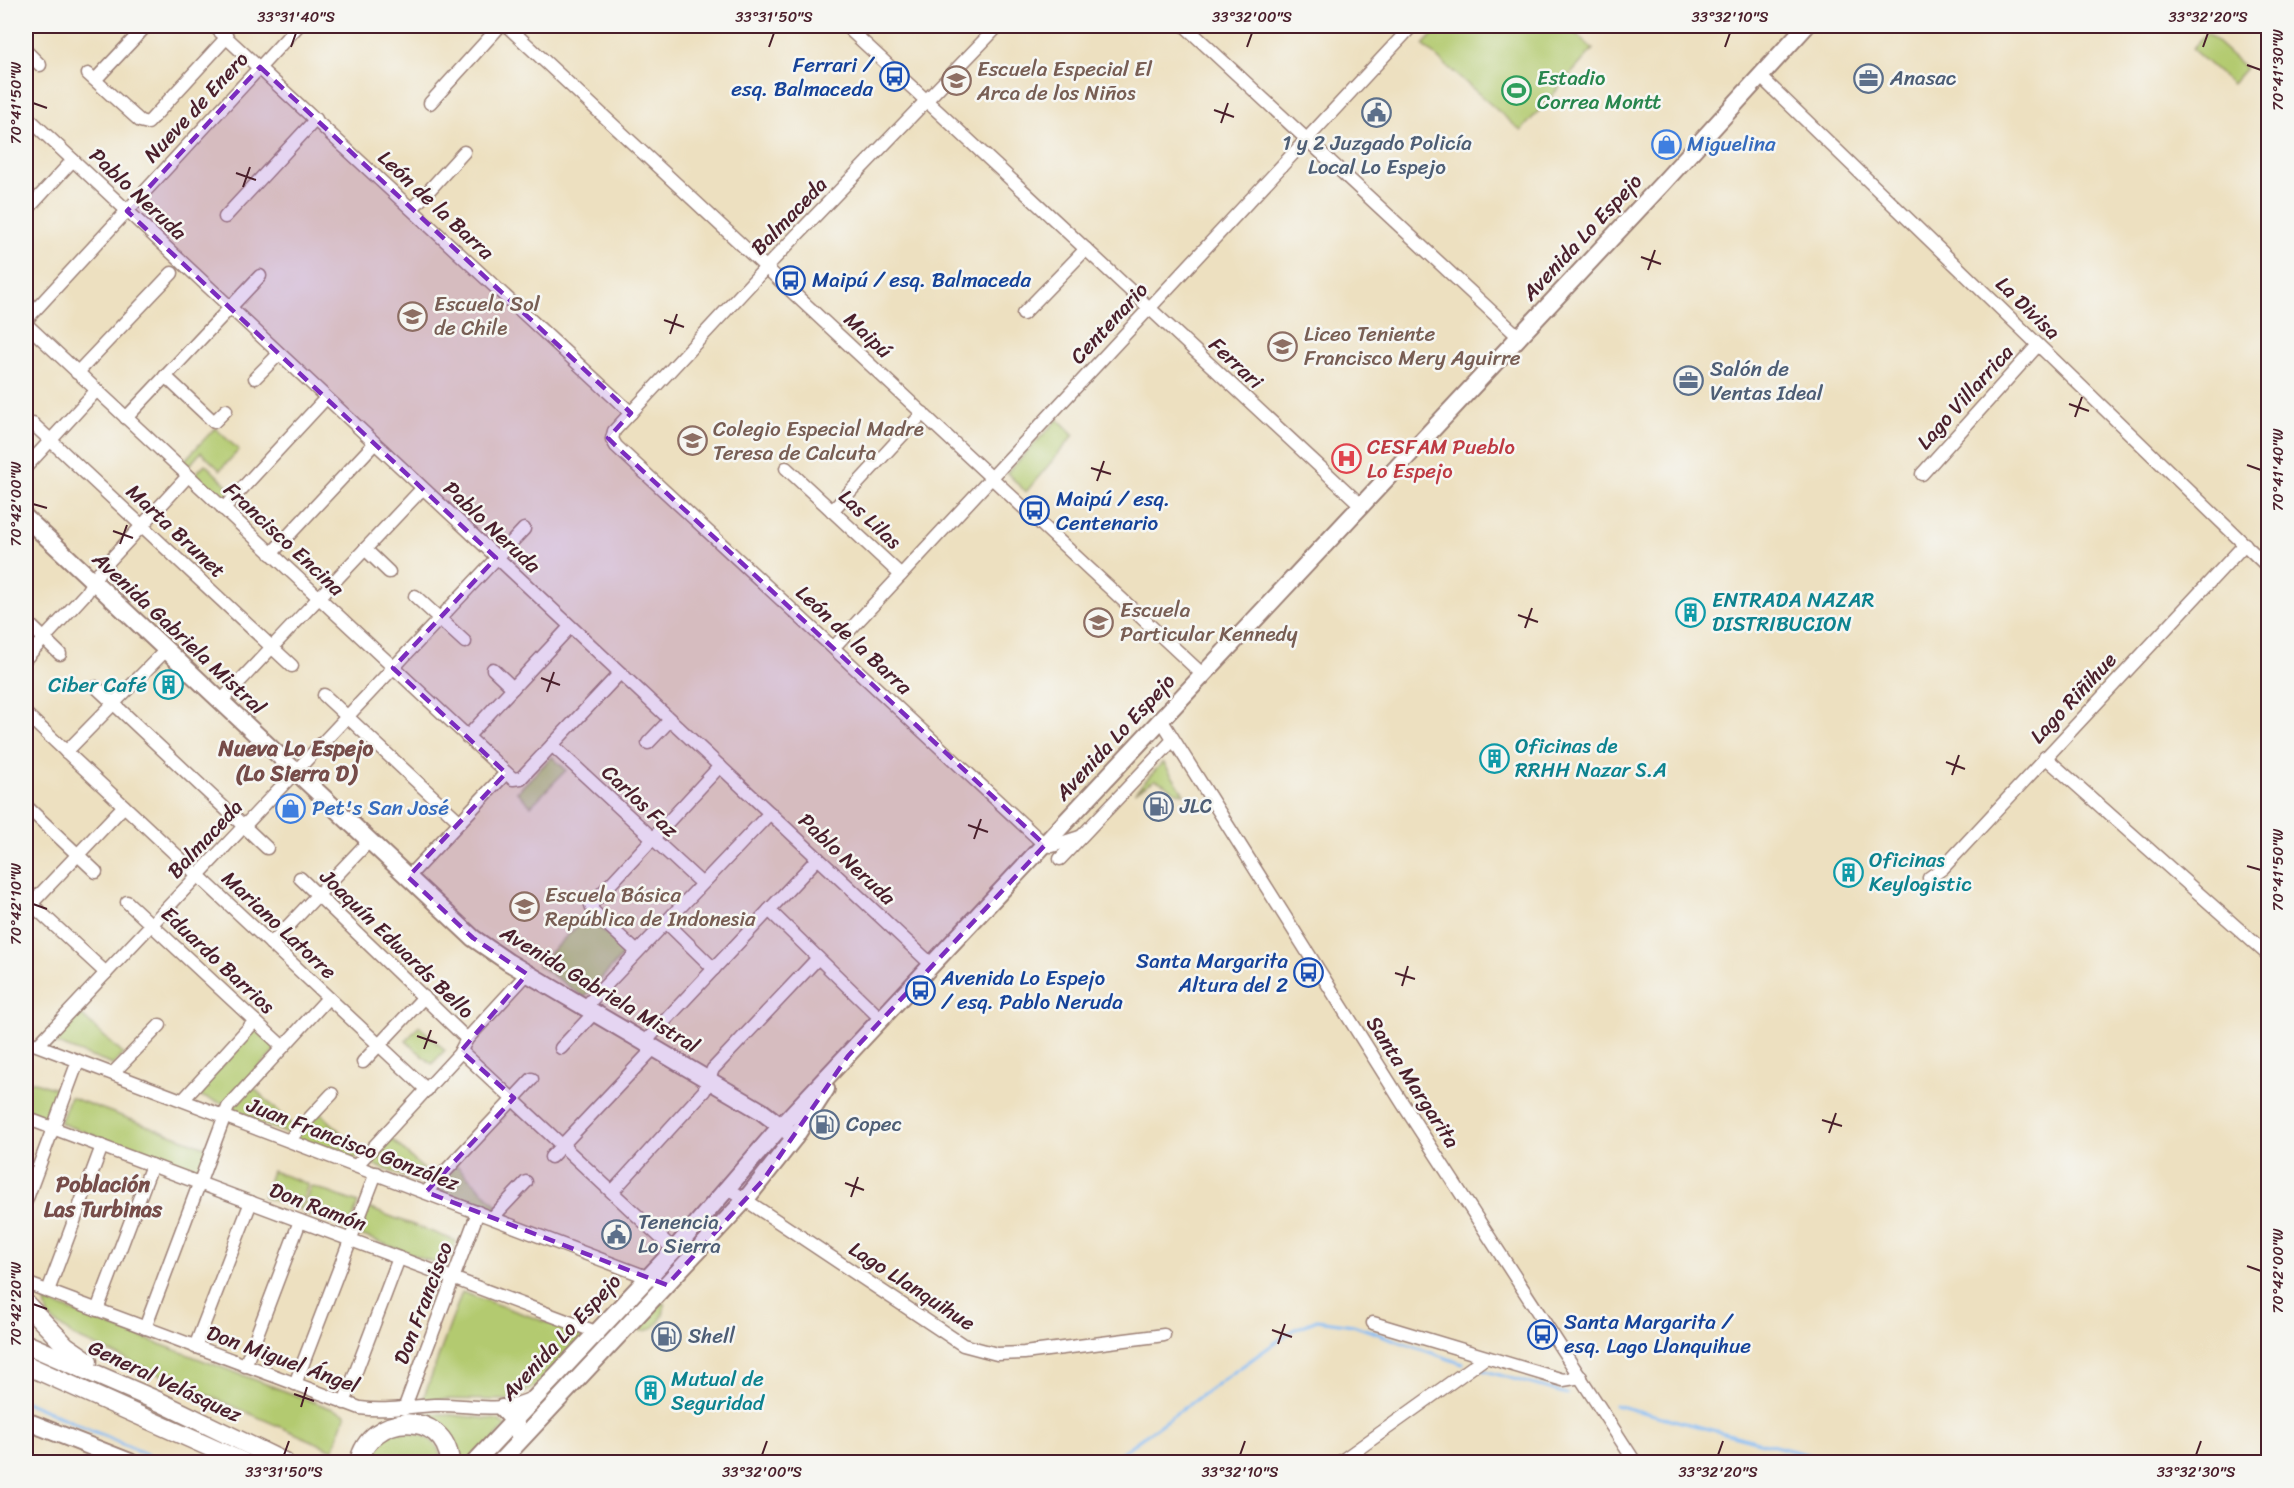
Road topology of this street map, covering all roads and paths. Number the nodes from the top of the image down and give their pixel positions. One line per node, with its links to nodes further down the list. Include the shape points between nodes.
1 (146, 26): 11 (street, via 92,77 140,122 148,123)
2 (214, 26): 11 (street, León de la Barra)
3 (298, 26): 14 (street, Nueve de Enero)
4 (500, 26): 17 (street)
5 (507, 26): 28 (street, Maipú)
6 (846, 26): 16 (street, Ferrari)
7 (998, 26): 16 (street, Balmaceda)
8 (1185, 26): 20 (street)
9 (1412, 26): 20 (street, Centenario)
10 (1806, 26): 15 (main road, Avenida Lo Espejo)
11 (226, 37): 14 (street, León de la Barra)
12 (26, 51): 13 (street)
13 (39, 64)
14 (260, 67): 19 (street, León de la Barra); 25 (street, Nueve de Enero)
15 (1760, 76): 35 (main road, Avenida Lo Espejo); 36 (street, La Divisa)
16 (926, 100): 27 (street, Ferrari); 28 (street, Balmaceda)
17 (430, 103)
18 (26, 116): 22 (street, Pablo Neruda)
19 (316, 119): 23 (street, León de la Barra); 26 (street)
20 (1306, 139): 32 (street, Centenario); 35 (street)
21 (464, 152): 23 (street)
22 (73, 160): 24 (street); 25 (street, Pablo Neruda)
23 (412, 209): 44 (street, León de la Barra)
24 (26, 211)
25 (127, 211): 31 (street, Pablo Neruda); 34 (street, Nueve de Enero)
26 (225, 217)
27 (1086, 249): 32 (street, Ferrari); 33 (street)
28 (766, 267): 44 (street, Balmaceda); 45 (street, Maipú)
29 (172, 273): 38 (street)
30 (260, 276): 31 (street)
31 (230, 308): 37 (street, Pablo Neruda); 39 (street)
32 (1149, 308): 55 (street, Centenario); 57 (street, Ferrari)
33 (1023, 314)
34 (26, 322): 38 (street, Francisco Encina)
35 (1519, 337): 57 (main road, Avenida Lo Espejo)
36 (2038, 345): 53 (street, Lago Villarrica); 63 (street, La Divisa)
37 (279, 354): 40 (street); 42 (street, Pablo Neruda)
38 (77, 373): 41 (street, Francisco Encina)
39 (165, 376): 43 (street, via 214,422); 46 (street)
40 (255, 378)
41 (96, 391): 46 (street, Francisco Encina); 49 (street)
42 (326, 398): 50 (street, Pablo Neruda); 58 (street)
43 (226, 410)
44 (631, 413): 48 (street, Balmaceda)
45 (923, 413): 55 (street, Maipú); 59 (street)
46 (126, 418): 54 (street, Francisco Encina)
47 (33, 424): 49 (street, Marta Brunet)
48 (612, 437): 78 (street, León de la Barra, via 616,446)
49 (50, 440): 51 (street); 61 (street, Marta Brunet)
50 (374, 444): 56 (street, Pablo Neruda); 65 (street)
51 (26, 467)
52 (786, 468): 59 (street, Las Lilas)
53 (1922, 474)
54 (188, 476): 58 (street, Francisco Encina); 61 (street)
55 (992, 477): 69 (street, Centenario); 87 (street, Maipú)
56 (422, 489): 64 (street); 66 (street, Pablo Neruda)
57 (1361, 505): 87 (main road, Avenida Lo Espejo)
58 (223, 509): 65 (street, Francisco Encina)
59 (832, 511): 69 (street, Las Lilas)
60 (26, 518): 70 (main road, Avenida Gabriela Mistral)
61 (142, 526): 70 (street); 79 (street, Marta Brunet)
62 (524, 529): 66 (street, Balmaceda)
63 (2245, 544): 67 (street, La Divisa); 102 (street, Lago Riñihue)
64 (365, 549): 68 (street); 72 (street)
65 (271, 554): 72 (street, Francisco Encina)
66 (496, 558): 73 (street, Balmaceda); 75 (street, Pablo Neruda)
67 (2268, 567)
68 (389, 572)
69 (901, 575): 78 (street, Centenario)
70 (93, 582): 76 (street); 80 (main road, Avenida Gabriela Mistral)
71 (415, 596): 73 (street)
72 (319, 598): 79 (street); 84 (street, Francisco Encina)
73 (439, 619): 77 (street); 84 (street, Balmaceda)
74 (26, 621): 76 (street)
75 (570, 627): 86 (street, Pablo Neruda); 89 (street)
76 (44, 639): 81 (street); 82 (street)
77 (465, 642)
78 (834, 647): 114 (street, León de la Barra)
79 (272, 648): 83 (street, Marta Brunet); 91 (street)
80 (165, 651): 91 (main road, Avenida Gabriela Mistral); 92 (street)
81 (60, 654)
82 (26, 658)
83 (292, 666)
84 (393, 668): 94 (street, Balmaceda); 97 (street, Francisco Encina)
85 (493, 669): 89 (street)
86 (620, 673): 95 (street, Pablo Neruda); 100 (street)
87 (1202, 674): 96 (main road, Avenida Lo Espejo)
88 (96, 687): 92 (street)
89 (513, 688): 97 (street)
90 (324, 695): 94 (street)
91 (220, 702): 104 (main road, Avenida Gabriela Mistral)
92 (114, 704): 101 (street); 110 (street)
93 (26, 714): 101 (street, Mariano Latorre)
94 (347, 717): 104 (street, Balmaceda); 109 (street)
95 (670, 720): 99 (street); 103 (street, Pablo Neruda)
96 (1162, 721): 98 (street, Santa Margarita); 114 (main road, Avenida Lo Espejo)
97 (467, 737): 105 (street, Francisco Encina)
98 (1173, 740): 111 (street, Avenida Lo Espejo); 205 (street, Santa Margarita)
99 (648, 743)
100 (552, 745): 105 (street); 112 (street, Carlos Faz)
101 (66, 752): 107 (street, Mariano Latorre)
102 (2045, 757): 123 (street, Lago Riñihue, via 1943,868); 133 (street)
103 (720, 766): 108 (street, Pablo Neruda); 112 (street)
104 (295, 772): 110 (street, Balmaceda); 113 (main road, Avenida Gabriela Mistral)
105 (512, 777): 109 (street)
106 (26, 806): 116 (street)
107 (124, 806): 116 (street); 120 (street, Mariano Latorre)
108 (770, 813): 117 (street, Pablo Neruda); 124 (street)
109 (460, 822): 122 (street)
110 (244, 826): 115 (street); 120 (street, Balmaceda)
111 (1080, 837): 114 (street); 118 (street, Avenida Lo Espejo)
112 (653, 839): 124 (street, Carlos Faz); 132 (street, via 591,908)
113 (369, 841): 122 (main road, Avenida Gabriela Mistral); 125 (street)
114 (1045, 845): 135 (main road, Avenida Lo Espejo)
115 (267, 848)
116 (78, 855): 119 (street); 126 (street)
117 (818, 858): 128 (street); 135 (street, Pablo Neruda)
118 (1060, 859)
119 (96, 872)
120 (198, 875): 130 (street, Balmaceda); 131 (street, Mariano Latorre)
121 (300, 878): 125 (street, Joaquín Edwards Bello)
122 (408, 878): 138 (main road, Avenida Gabriela Mistral, via 473,938)
123 (1929, 878)
124 (702, 884): 129 (street)
125 (318, 895): 131 (street); 139 (street, Joaquín Edwards Bello)
126 (28, 901): 137 (street)
127 (127, 902): 130 (street, Eduardo Barrios)
128 (769, 910): 134 (street); 136 (street)
129 (666, 922): 132 (street); 136 (street)
130 (152, 924): 137 (street, Balmaceda); 143 (street, Eduardo Barrios)
131 (271, 944): 140 (street, Mariano Latorre)
132 (637, 952): 141 (street)
133 (2268, 955)
134 (818, 957): 142 (street); 158 (street, via 713,1069)
135 (932, 965): 142 (main road, Avenida Lo Espejo)
136 (714, 969): 149 (street)
137 (106, 973): 147 (street, Balmaceda)
138 (527, 974): 141 (main road, Avenida Gabriela Mistral); 145 (street)
139 (424, 997): 145 (street, Joaquín Edwards Bello); 148 (street)
140 (328, 998): 148 (street, Mariano Latorre); 150 (street)
141 (589, 1011): 149 (main road, Avenida Gabriela Mistral); 151 (street)
142 (881, 1019): 153 (main road, Avenida Lo Espejo)
143 (255, 1021): 150 (street, Eduardo Barrios); 162 (street)
144 (160, 1024): 156 (street)
145 (467, 1039): 152 (street)
146 (26, 1041): 147 (street, Juan Francisco González)
147 (38, 1045): 154 (street, Juan Francisco González)
148 (379, 1045): 155 (street); 159 (street, Mariano Latorre)
149 (649, 1046): 158 (main road, Avenida Gabriela Mistral); 169 (street)
150 (283, 1047): 163 (street, via 228,1107)
151 (561, 1048)
152 (461, 1051): 159 (street); 161 (street, Joaquín Edwards Bello)
153 (848, 1056): 165 (main road, Avenida Lo Espejo); 167 (main road, Avenida Lo Espejo)
154 (78, 1060): 156 (street, Juan Francisco González); 166 (street)
155 (363, 1062)
156 (113, 1073): 162 (street, Juan Francisco González)
157 (532, 1079): 161 (street)
158 (708, 1081): 165 (main road, Avenida Gabriela Mistral); 178 (street, via 705,1091)
159 (426, 1090): 173 (street)
160 (332, 1094): 168 (street)
161 (514, 1098): 169 (street, Joaquín Edwards Bello); 179 (street)
162 (183, 1100): 163 (street, Juan Francisco González)
163 (225, 1116): 168 (street, Juan Francisco González); 176 (street)
164 (26, 1118): 166 (street, Don Ramón)
165 (781, 1126): 167 (main road, Avenida Gabriela Mistral); 177 (main road, Avenida Lo Espejo)
166 (53, 1128): 170 (street, Don Ramón); 181 (street)
167 (795, 1137): 180 (main road, Avenida Lo Espejo)
168 (289, 1140): 173 (street, Juan Francisco González)
169 (563, 1144): 171 (street); 178 (street, Joaquín Edwards Bello)
170 (102, 1146): 172 (street, Don Ramón); 193 (street)
171 (551, 1157)
172 (152, 1165): 176 (street, Don Ramón); 195 (street)
173 (356, 1166): 174 (street, Juan Francisco González)
174 (376, 1173): 179 (street, Juan Francisco González); 186 (street)
175 (526, 1182): 184 (street)
176 (201, 1184): 182 (street, Don Ramón); 197 (street)
177 (729, 1189): 180 (street, Lago Llanquihue); 187 (main road, Avenida Lo Espejo)
178 (613, 1191): 187 (street, Joaquín Edwards Bello)
179 (426, 1192): 183 (street, Juan Francisco González)
180 (746, 1199): 192 (main road, Avenida Lo Espejo); 199 (street, Lago Llanquihue, via 963,1345 997,1354 1024,1353)
181 (26, 1200)
182 (251, 1202): 185 (street, Don Ramón); 201 (street)
183 (478, 1212): 184 (street, Juan Francisco González); 189 (street, Don Francisco)
184 (493, 1217): 190 (street, Juan Francisco González)
185 (300, 1221): 186 (street, Don Ramón); 204 (street)
186 (350, 1240): 188 (street, Don Ramón); 207 (street)
187 (674, 1250): 190 (main road, Avenida Lo Espejo)
188 (399, 1258): 189 (street, Don Ramón); 210 (street)
189 (453, 1278): 198 (street, Don Ramón); 211 (street, Don Francisco)
190 (648, 1278): 192 (street, Juan Francisco González); 198 (main road, Avenida Lo Espejo)
191 (26, 1283): 193 (street, Don Miguel Ángel)
192 (667, 1285): 208 (main road, Avenida Lo Espejo)
193 (48, 1292): 195 (street, Don Miguel Ángel)
194 (26, 1304): 209 (highway, via 73,1351)
195 (97, 1310): 197 (street, Don Miguel Ángel)
196 (1373, 1323): 202 (street)
197 (146, 1328): 201 (street, Don Miguel Ángel)
198 (596, 1332): 206 (main road, Avenida Lo Espejo)
199 (1164, 1335)
200 (26, 1344): 209 (highway, General Velásquez)
201 (195, 1347): 204 (street, Don Miguel Ángel)
202 (1485, 1358): 205 (street, via 1563,1380); 221 (street)
203 (26, 1365): 216 (highway, General Velásquez)
204 (245, 1366): 207 (street, Don Miguel Ángel)
205 (1581, 1377): 222 (street, Santa Margarita)
206 (554, 1378): 208 (main road, via 557,1389); 212 (main road, Avenida Lo Espejo, via 536,1397)
207 (295, 1384): 210 (street, Don Miguel Ángel)
208 (568, 1390): 214 (main road, Avenida Lo Espejo)
209 (160, 1402): 217 (highway, General Velásquez)
210 (344, 1403): 211 (street, Don Miguel Ángel, via 369,1409)
211 (405, 1408): 212 (street, Don Miguel Ángel, via 435,1405)
212 (508, 1414): 214 (main road, via 517,1428); 220 (main road, Avenida Lo Espejo)
213 (26, 1421): 215 (main road)
214 (501, 1460)
215 (130, 1462)
216 (243, 1462)
217 (284, 1462)
218 (359, 1462): 219 (highway, via 373,1437 392,1425 407,1423 420,1425 437,1436)
219 (450, 1462)
220 (476, 1462)
221 (1340, 1462)
222 (1635, 1462)

